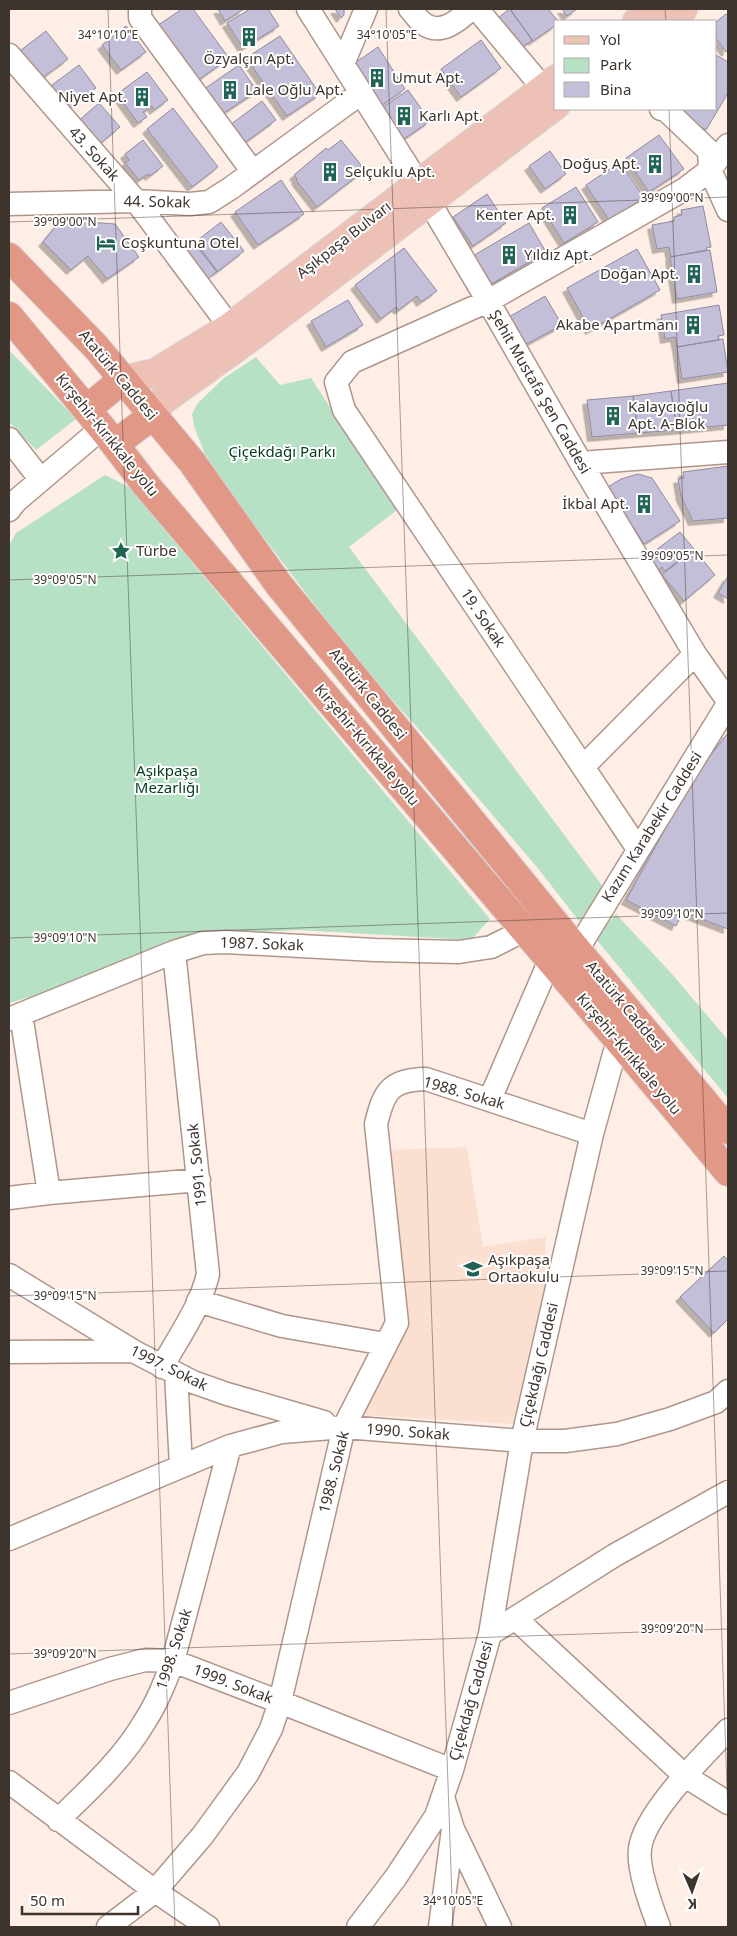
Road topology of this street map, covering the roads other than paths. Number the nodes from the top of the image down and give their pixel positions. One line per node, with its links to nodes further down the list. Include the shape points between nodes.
1 (140, 9): 17 (street, via 140,18)
2 (308, 9): 11 (street, Şehit Mustafa Şen Caddesi)
3 (366, 9): 11 (street)
4 (410, 9): 7 (street, via 424,24 439,28)
5 (654, 9): 8 (main road)
6 (683, 9): 9 (main road)
7 (470, 11): 12 (street)
8 (638, 20)
9 (668, 20)
10 (9, 55): 19 (street, 43. Sokak)
11 (343, 64): 13 (street, Şehit Mustafa Şen Caddesi)
12 (552, 91): 18 (main road, Aşıkpaşa Bulvarı)
13 (361, 93): 17 (street, 44. Sokak); 18 (street, Şehit Mustafa Şen Caddesi)
14 (666, 110): 16 (street, via 709,151)
15 (728, 145): 16 (street)
16 (710, 170): 21 (street); 23 (street, via 685,189)
17 (253, 172): 19 (street, 44. Sokak, via 209,202)
18 (423, 192): 23 (street, Şehit Mustafa Şen Caddesi); 25 (main road, Aşıkpaşa Bulvarı); 27 (main road, Aşıkpaşa Bulvarı, via 248,340 162,401)
19 (136, 201): 20 (street, 44. Sokak); 25 (street, 43. Sokak)
20 (9, 204)
21 (728, 210)
22 (9, 257): 26 (highway, Atatürk Caddesi, via 96,347)
23 (488, 301): 31 (street, Şehit Mustafa Şen Caddesi); 36 (street, 19. Sokak, via 352,362 336,382 344,410)
24 (9, 316): 28 (highway, Kırşehir-Kırıkkale yolu)
25 (230, 327): 26 (main road, Aşıkpaşa Bulvarı, via 155,373)
26 (122, 380): 27 (highway, Atatürk Caddesi); 28 (highway)
27 (152, 416): 28 (highway); 39 (highway, Atatürk Caddesi, via 192,462 279,585)
28 (101, 427): 32 (street); 38 (highway, Kırşehir-Kırıkkale yolu, via 146,485)
29 (9, 439): 32 (street)
30 (728, 452): 31 (street)
31 (581, 463): 34 (street, Şehit Mustafa Şen Caddesi)
32 (41, 480): 33 (street)
33 (9, 510)
34 (695, 654): 35 (street, Şehit Mustafa Şen Caddesi); 36 (street)
35 (728, 702): 37 (street, Kazım Karabekir Caddesi)
36 (583, 767): 37 (street, 19. Sokak)
37 (638, 850): 39 (street, Kazım Karabekir Caddesi)
38 (525, 930): 40 (street, 1987. Sokak, via 491,947 459,952 226,942 203,943); 41 (highway, Kırşehir-Kırıkkale yolu)
39 (577, 950): 45 (highway, Atatürk Caddesi)
40 (174, 952): 42 (street, 1987. Sokak); 48 (street, 1991. Sokak)
41 (550, 960): 43 (highway, Kırşehir-Kırıkkale yolu); 44 (street)
42 (15, 1017): 49 (street)
43 (618, 1040): 46 (street, Çiçekdağı Caddesi); 47 (highway, Kırşehir-Kırıkkale yolu)
44 (490, 1099): 46 (street, 1988. Sokak); 53 (street, 1988. Sokak, via 426,1079 407,1080 391,1088 381,1105 376,1124 397,1323)
45 (728, 1130)
46 (592, 1134): 59 (street, Çiçekdağı Caddesi)
47 (728, 1172)
48 (199, 1180): 49 (street); 52 (street, 1991. Sokak, via 208,1274)
49 (49, 1193): 50 (street)
50 (9, 1198)
51 (9, 1275): 54 (street, 1997. Sokak)
52 (198, 1301): 53 (street, via 282,1326); 56 (street, 1991. Sokak)
53 (385, 1344): 58 (street, 1988. Sokak)
54 (133, 1350): 55 (street); 56 (street, 1997. Sokak)
55 (9, 1352)
56 (169, 1370): 58 (street, 1997. Sokak, via 227,1394); 61 (street)
57 (728, 1391): 59 (street, 1990. Sokak, via 716,1402 693,1411 617,1434 565,1441)
58 (344, 1427): 59 (street, 1990. Sokak); 60 (street, 1990. Sokak, via 282,1432); 67 (street, 1988. Sokak)
59 (522, 1441): 65 (street, Çiçekdağı Caddesi)
60 (230, 1446): 61 (street, 1990. Sokak); 66 (street, 1998. Sokak)
61 (181, 1466): 63 (street, 1990. Sokak)
62 (728, 1492): 64 (street, Çiçekdağ Caddesi, via 615,1554)
63 (9, 1539)
64 (515, 1618): 65 (street, Çiçekdağ Caddesi); 71 (street)
65 (490, 1634): 70 (street, Çiçekdağ Caddesi)
66 (173, 1662): 67 (street, 1999. Sokak); 68 (street, 1999. Sokak, via 144,1660); 75 (street, 1998. Sokak, via 145,1722 106,1772)
67 (280, 1702): 70 (street, 1999. Sokak); 77 (street, 1988. Sokak, via 271,1729 248,1773 203,1835)
68 (9, 1703)
69 (728, 1730): 71 (street)
70 (452, 1770): 73 (street, Çiçekdağ Caddesi)
71 (685, 1776): 74 (street); 83 (street, via 644,1832 639,1850 645,1884)
72 (9, 1782): 75 (street)
73 (443, 1797): 76 (street); 80 (street, Çiçekdağ Caddesi, via 424,1835)
74 (728, 1803)
75 (58, 1820): 77 (street)
76 (453, 1830): 81 (street); 82 (street)
77 (155, 1891): 78 (street, 1988. Sokak); 79 (street)
78 (108, 1927)
79 (208, 1927)
80 (358, 1927)
81 (440, 1927)
82 (500, 1927)
83 (660, 1927)

